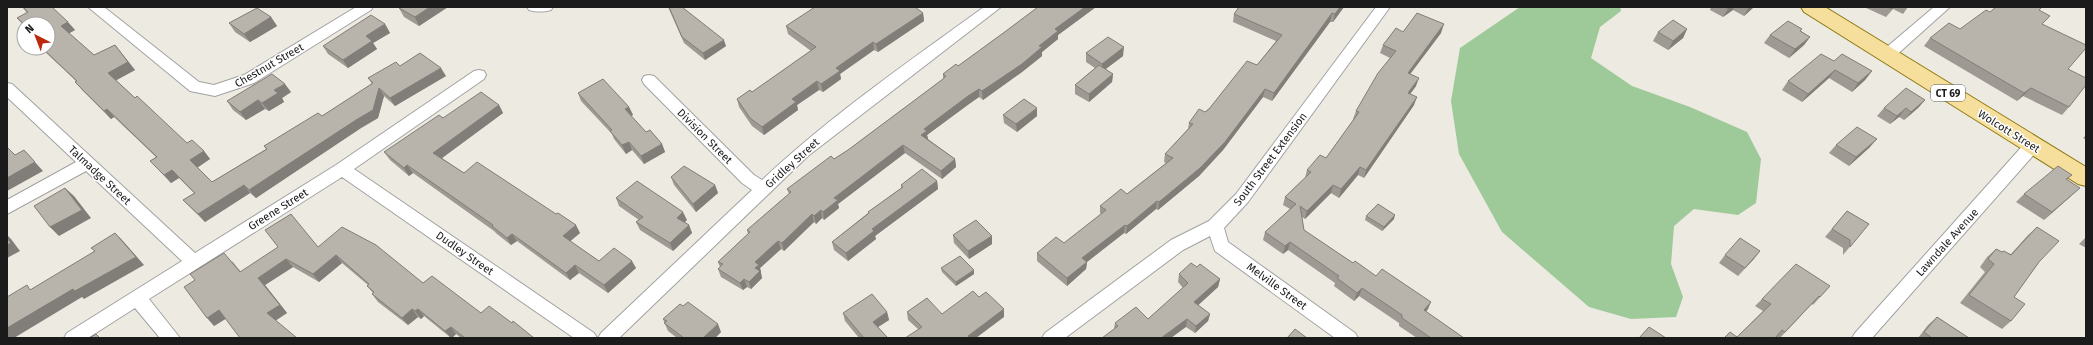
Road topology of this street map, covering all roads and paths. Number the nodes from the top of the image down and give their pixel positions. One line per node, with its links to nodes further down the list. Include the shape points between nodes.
1 (95, 7): 2 (street, Chestnut Street, via 195,87 216,91 249,79)
2 (366, 7)
3 (534, 7): 4 (street)
4 (546, 7)
5 (994, 7): 17 (street, Gridley Street, via 886,86 802,152)
6 (1383, 7): 19 (street, South Street Extension, via 1242,198)
7 (1811, 7): 9 (main road, Wolcott Street / CT 69)
8 (1943, 7): 9 (street)
9 (1887, 54): 13 (main road, Wolcott Street / CT 69)
10 (479, 75): 15 (street, Greene Street)
11 (649, 80): 17 (street, Division Street, via 748,179)
12 (7, 88): 14 (street, Talmadge Street)
13 (2032, 146): 16 (main road, Wolcott Street / CT 69); 28 (street, Lawndale Avenue)
14 (87, 163): 18 (street); 20 (street, Talmadge Street)
15 (342, 169): 20 (street, Greene Street); 24 (street, Dudley Street)
16 (2086, 178)
17 (763, 189): 25 (street, Gridley Street)
18 (7, 208)
19 (1215, 226): 26 (street, South Street Extension, via 1176,244); 27 (street, Melville Street, via 1221,246)
20 (194, 262): 21 (street, Greene Street)
21 (137, 298): 22 (street, Greene Street); 23 (street)
22 (73, 338)
23 (172, 338)
24 (588, 338)
25 (607, 338)
26 (1051, 338)
27 (1350, 338)
28 (1861, 338)

